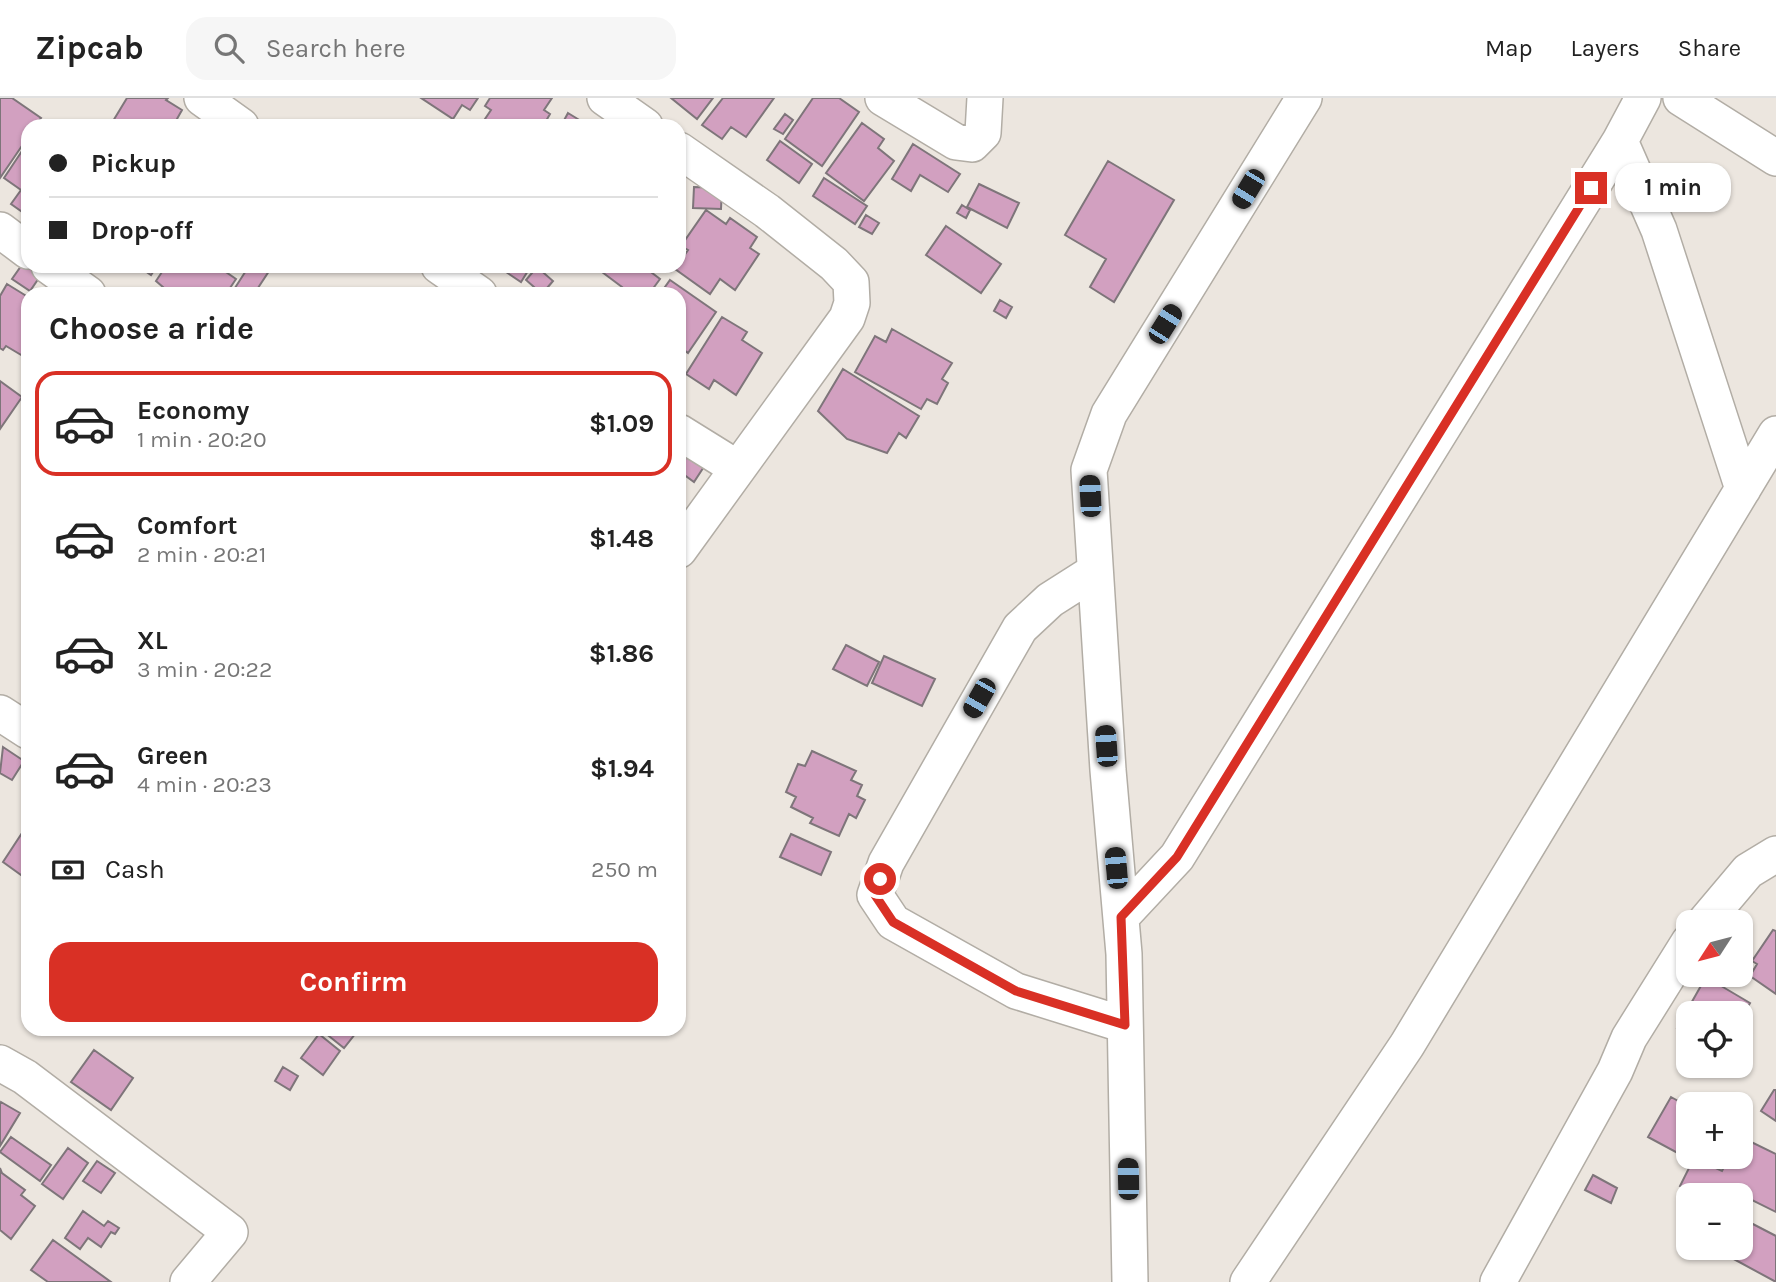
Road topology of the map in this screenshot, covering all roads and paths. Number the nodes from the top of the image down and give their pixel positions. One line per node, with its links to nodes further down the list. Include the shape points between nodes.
1 (202, 98): 8 (street)
2 (605, 98): 9 (street)
3 (883, 98): 4 (street, via 956,142 972,144 983,133)
4 (985, 98)
5 (1304, 98): 24 (street, via 1109,414 1089,470)
6 (1643, 98): 10 (street)
7 (1681, 98): 12 (street)
8 (231, 119)
9 (635, 119)
10 (1620, 141): 22 (street, via 1659,230); 29 (street, via 1177,857)
11 (686, 155): 21 (street, via 767,211 851,282 852,303 846,318)
12 (1776, 158)
13 (0, 230): 14 (street)
14 (21, 246)
15 (60, 273): 17 (street)
16 (449, 273): 18 (street)
17 (78, 287)
18 (469, 287)
19 (1776, 434): 22 (street)
20 (686, 436): 21 (street)
21 (737, 468): 23 (street)
22 (1743, 489): 35 (street, via 1407,1045)
23 (686, 540)
24 (1094, 572): 29 (street); 31 (street, via 1050,600 1020,628 886,863 875,895 893,922 1016,991)
25 (0, 713): 26 (street)
26 (21, 726)
27 (1767, 871): 28 (street)
28 (1720, 910)
29 (1121, 917): 31 (street)
30 (1676, 963): 36 (street, via 1629,1038 1615,1072)
31 (1125, 1025): 34 (street)
32 (0, 1063): 33 (street, via 25,1077 230,1232)
33 (188, 1282)
34 (1130, 1282)
35 (1248, 1282)
36 (1498, 1282)

